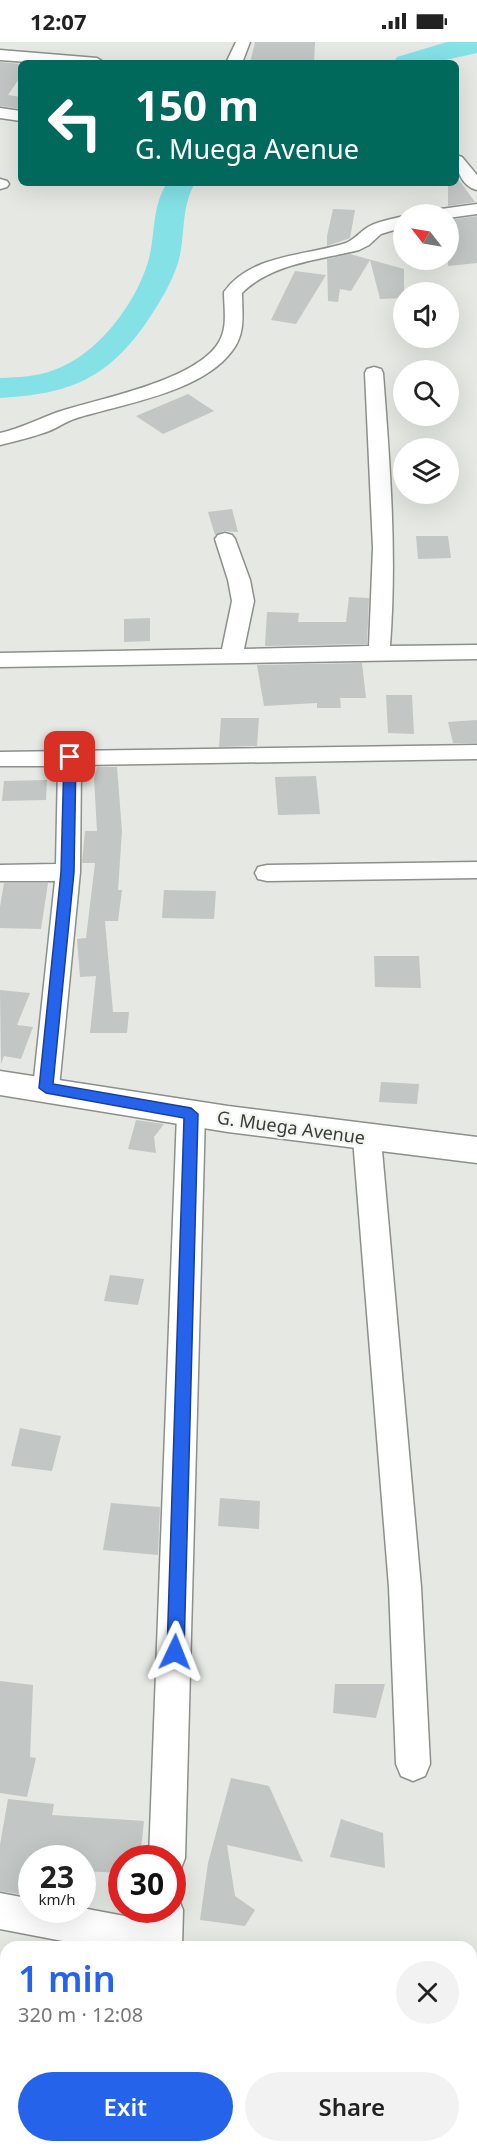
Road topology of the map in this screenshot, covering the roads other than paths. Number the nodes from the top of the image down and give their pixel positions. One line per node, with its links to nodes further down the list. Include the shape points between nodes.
1 (243, 42): 4 (street)
2 (0, 55): 3 (street)
3 (61, 60)
4 (235, 60)
5 (0, 113): 6 (street)
6 (18, 116)
7 (459, 164): 8 (street)
8 (477, 185)
9 (477, 208): 10 (street)
10 (459, 211)
11 (393, 224): 13 (street, via 375,230 353,246 279,264 241,284 233,292 233,331 220,355 203,368 109,404 62,416 38,429)
12 (374, 373): 16 (street, via 383,609)
13 (0, 439)
14 (225, 539): 17 (street, via 243,602)
15 (477, 652): 16 (street)
16 (379, 653): 17 (street)
17 (232, 654): 18 (street)
18 (0, 660)
19 (477, 752): 20 (street)
20 (70, 757): 21 (street); 23 (street)
21 (0, 759)
22 (477, 870): 25 (street)
23 (68, 872): 24 (street); 27 (street)
24 (0, 873)
25 (267, 873)
26 (0, 1083): 27 (street, G. Muega Avenue)
27 (46, 1088): 28 (street, G. Muega Avenue)
28 (191, 1114): 29 (street, G. Muega Avenue); 32 (street)
29 (367, 1138): 30 (street, G. Muega Avenue); 31 (street, via 405,1587)
30 (477, 1150)
31 (413, 1764)
32 (167, 1845)
33 (0, 1911): 34 (street)
34 (164, 1933)

